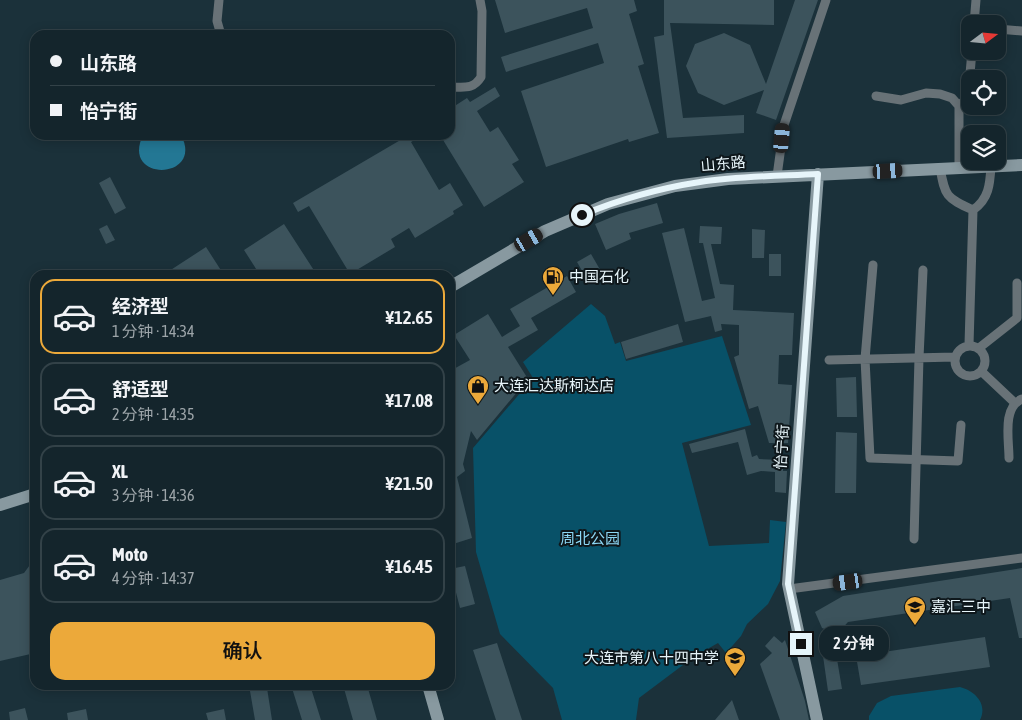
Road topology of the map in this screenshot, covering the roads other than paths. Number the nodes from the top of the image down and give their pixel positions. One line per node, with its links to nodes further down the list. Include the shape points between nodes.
1 (219, 0): 6 (street)
2 (480, 0): 10 (street, via 482,77 470,88)
3 (826, 0): 19 (street, via 784,125)
4 (976, 0): 5 (street)
5 (975, 15)
6 (219, 30)
7 (1006, 30): 8 (street)
8 (1022, 31)
9 (971, 60): 12 (street, via 968,97)
10 (455, 87)
11 (876, 96): 12 (street, via 901,100 926,93 940,94 952,98)
12 (959, 106): 15 (street)
13 (1022, 165): 14 (main road, 山东路)
14 (1006, 166)
15 (959, 167): 16 (main road, 山东路)
16 (940, 168): 18 (main road, 山东路); 20 (street, via 944,192 954,202)
17 (991, 170): 20 (street, via 990,189 981,204)
18 (818, 174): 19 (main road, 山东路); 41 (main road, 怡宁街)
19 (777, 176): 24 (main road, 山东路, via 702,181 608,204 545,231)
20 (972, 210): 26 (street)
21 (873, 265): 30 (street)
22 (923, 270): 29 (street)
23 (1018, 283): 25 (street)
24 (455, 284)
25 (1019, 318): 27 (street)
26 (969, 345): 27 (street); 28 (street, via 960,349)
27 (979, 348): 32 (street, via 985,362)
28 (955, 357): 29 (street); 32 (street, via 956,367 962,374 972,376)
29 (919, 358): 30 (street); 36 (street)
30 (865, 359): 31 (street); 36 (street, via 870,458)
31 (829, 360)
32 (981, 371): 33 (street)
33 (1018, 401): 35 (street, via 1009,414)
34 (961, 425): 36 (street, via 958,461)
35 (1009, 458)
36 (916, 460): 39 (street)
37 (30, 496): 38 (main road)
38 (0, 505)
39 (914, 539)
40 (1022, 558): 41 (street)
41 (790, 589): 44 (main road, 怡宁街)
42 (429, 690): 43 (main road)
43 (438, 720)
44 (817, 720)

